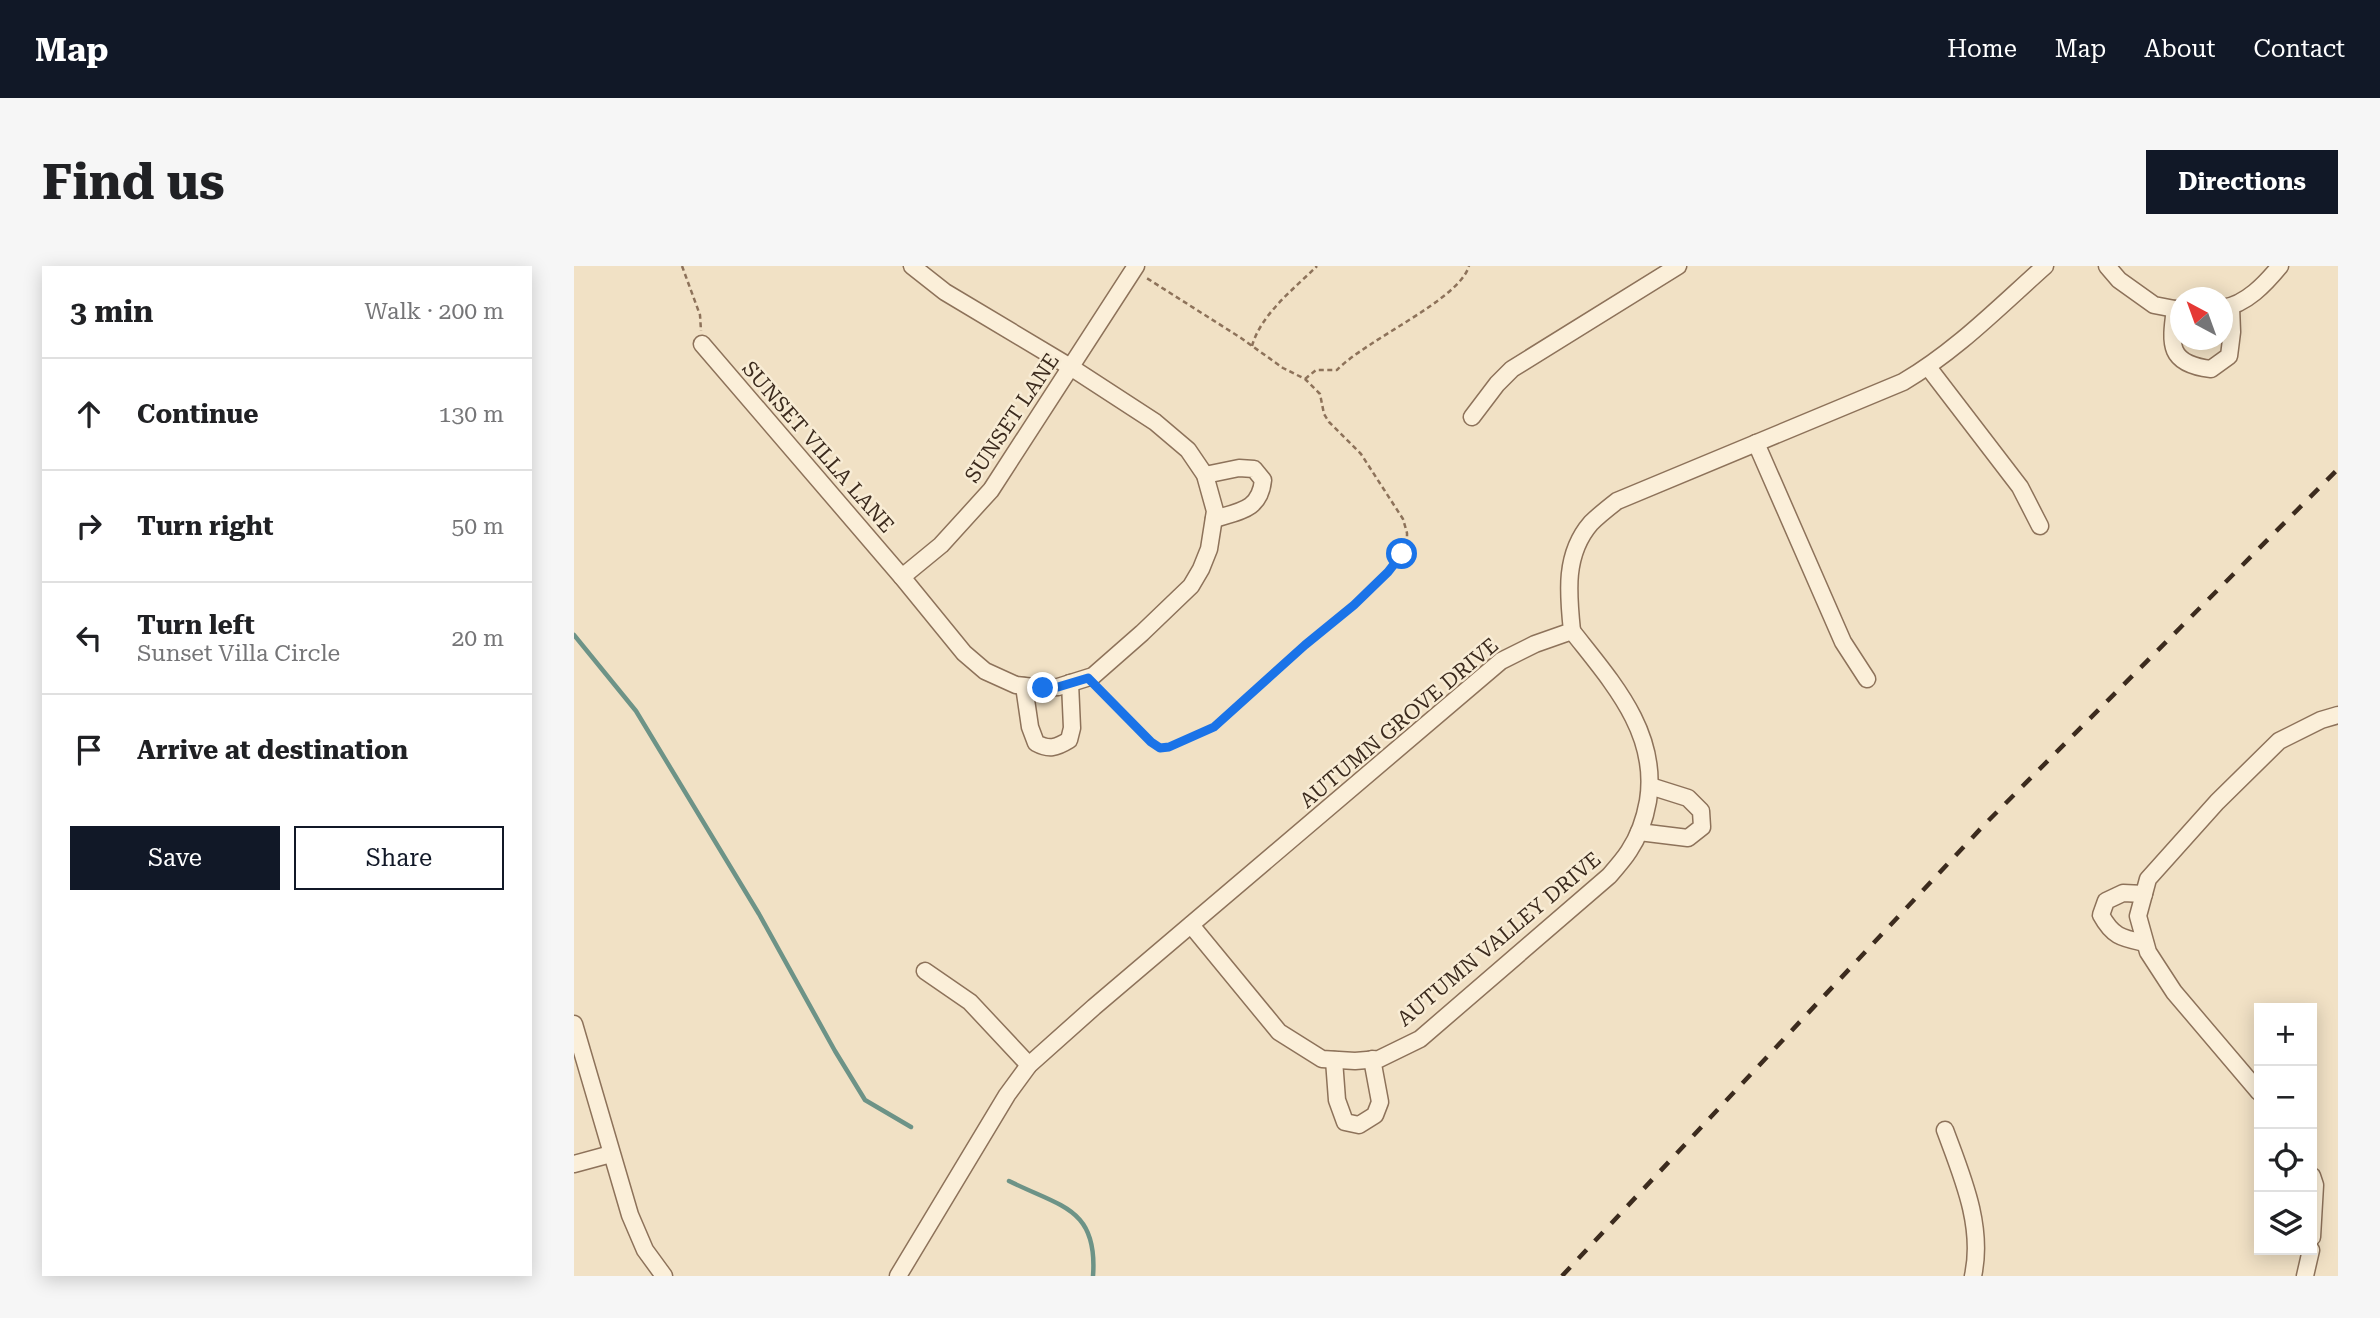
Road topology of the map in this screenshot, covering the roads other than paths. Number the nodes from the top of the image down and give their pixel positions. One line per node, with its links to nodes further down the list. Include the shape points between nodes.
1 (912, 266): 13 (street, via 945,292)
2 (1678, 266): 14 (street, via 1512,369)
3 (2045, 266): 12 (street)
4 (2107, 266): 8 (street, via 2154,304)
5 (2280, 266): 7 (street, via 2264,285)
6 (1135, 268): 13 (street, SUNSET LANE)
7 (2233, 303)
8 (2170, 307)
9 (702, 344): 19 (street, SUNSET VILLA LANE)
10 (2175, 350): 11 (street, via 2192,367 2211,369 2229,356)
11 (2230, 350)
12 (1928, 367): 15 (street, via 1903,382); 18 (street, via 2020,487)
13 (1072, 368): 16 (street, via 1155,422 1188,450); 19 (street, SUNSET LANE, via 991,490 941,545)
14 (1472, 417)
15 (1756, 443): 20 (street, via 1617,501 1590,525 1569,570); 21 (street, via 1838,630)
16 (1205, 475): 17 (street); 17 (street, via 1254,469 1263,480 1262,495 1253,505)
17 (1214, 519): 22 (street, via 1209,549 1191,586 1088,678)
18 (2040, 526)
19 (902, 577): 23 (street, SUNSET VILLA LANE, via 964,653 985,671)
20 (1572, 631): 25 (street, AUTUMN VALLEY DRIVE, via 1637,722 1648,753); 28 (street, AUTUMN GROVE DRIVE, via 1501,661)
21 (1867, 679)
22 (1070, 683): 23 (street); 23 (street, via 1069,740 1045,748 1035,743)
23 (1024, 686)
24 (2338, 715): 27 (street, via 2279,741 2174,849 2148,879)
25 (1650, 786): 26 (street, AUTUMN VALLEY DRIVE); 26 (street, via 1688,798 1702,811 1702,827 1688,838)
26 (1639, 832): 32 (street, AUTUMN VALLEY DRIVE, via 1609,876 1420,1039)
27 (2144, 894): 29 (street, via 2138,916); 29 (street, via 2123,893 2106,901 2101,915 2109,930)
28 (1191, 925): 33 (street, AUTUMN VALLEY DRIVE, via 1279,1032 1322,1059); 34 (street, AUTUMN GROVE DRIVE)
29 (2146, 943): 35 (street, via 2174,992)
30 (925, 971): 34 (street, via 970,1002)
31 (574, 1024): 37 (street)
32 (1372, 1059): 33 (street, AUTUMN VALLEY DRIVE); 33 (street, via 1380,1102 1375,1115 1359,1125 1345,1122 1337,1100)
33 (1334, 1060)
34 (1029, 1065): 41 (street, AUTUMN GROVE DRIVE, via 962,1166)
35 (2254, 1086)
36 (1945, 1130): 42 (street, via 1971,1209)
37 (611, 1154): 38 (street); 40 (street, via 635,1227)
38 (574, 1164)
39 (2310, 1255): 43 (street)
40 (664, 1276)
41 (898, 1276)
42 (1973, 1276)
43 (2305, 1276)

